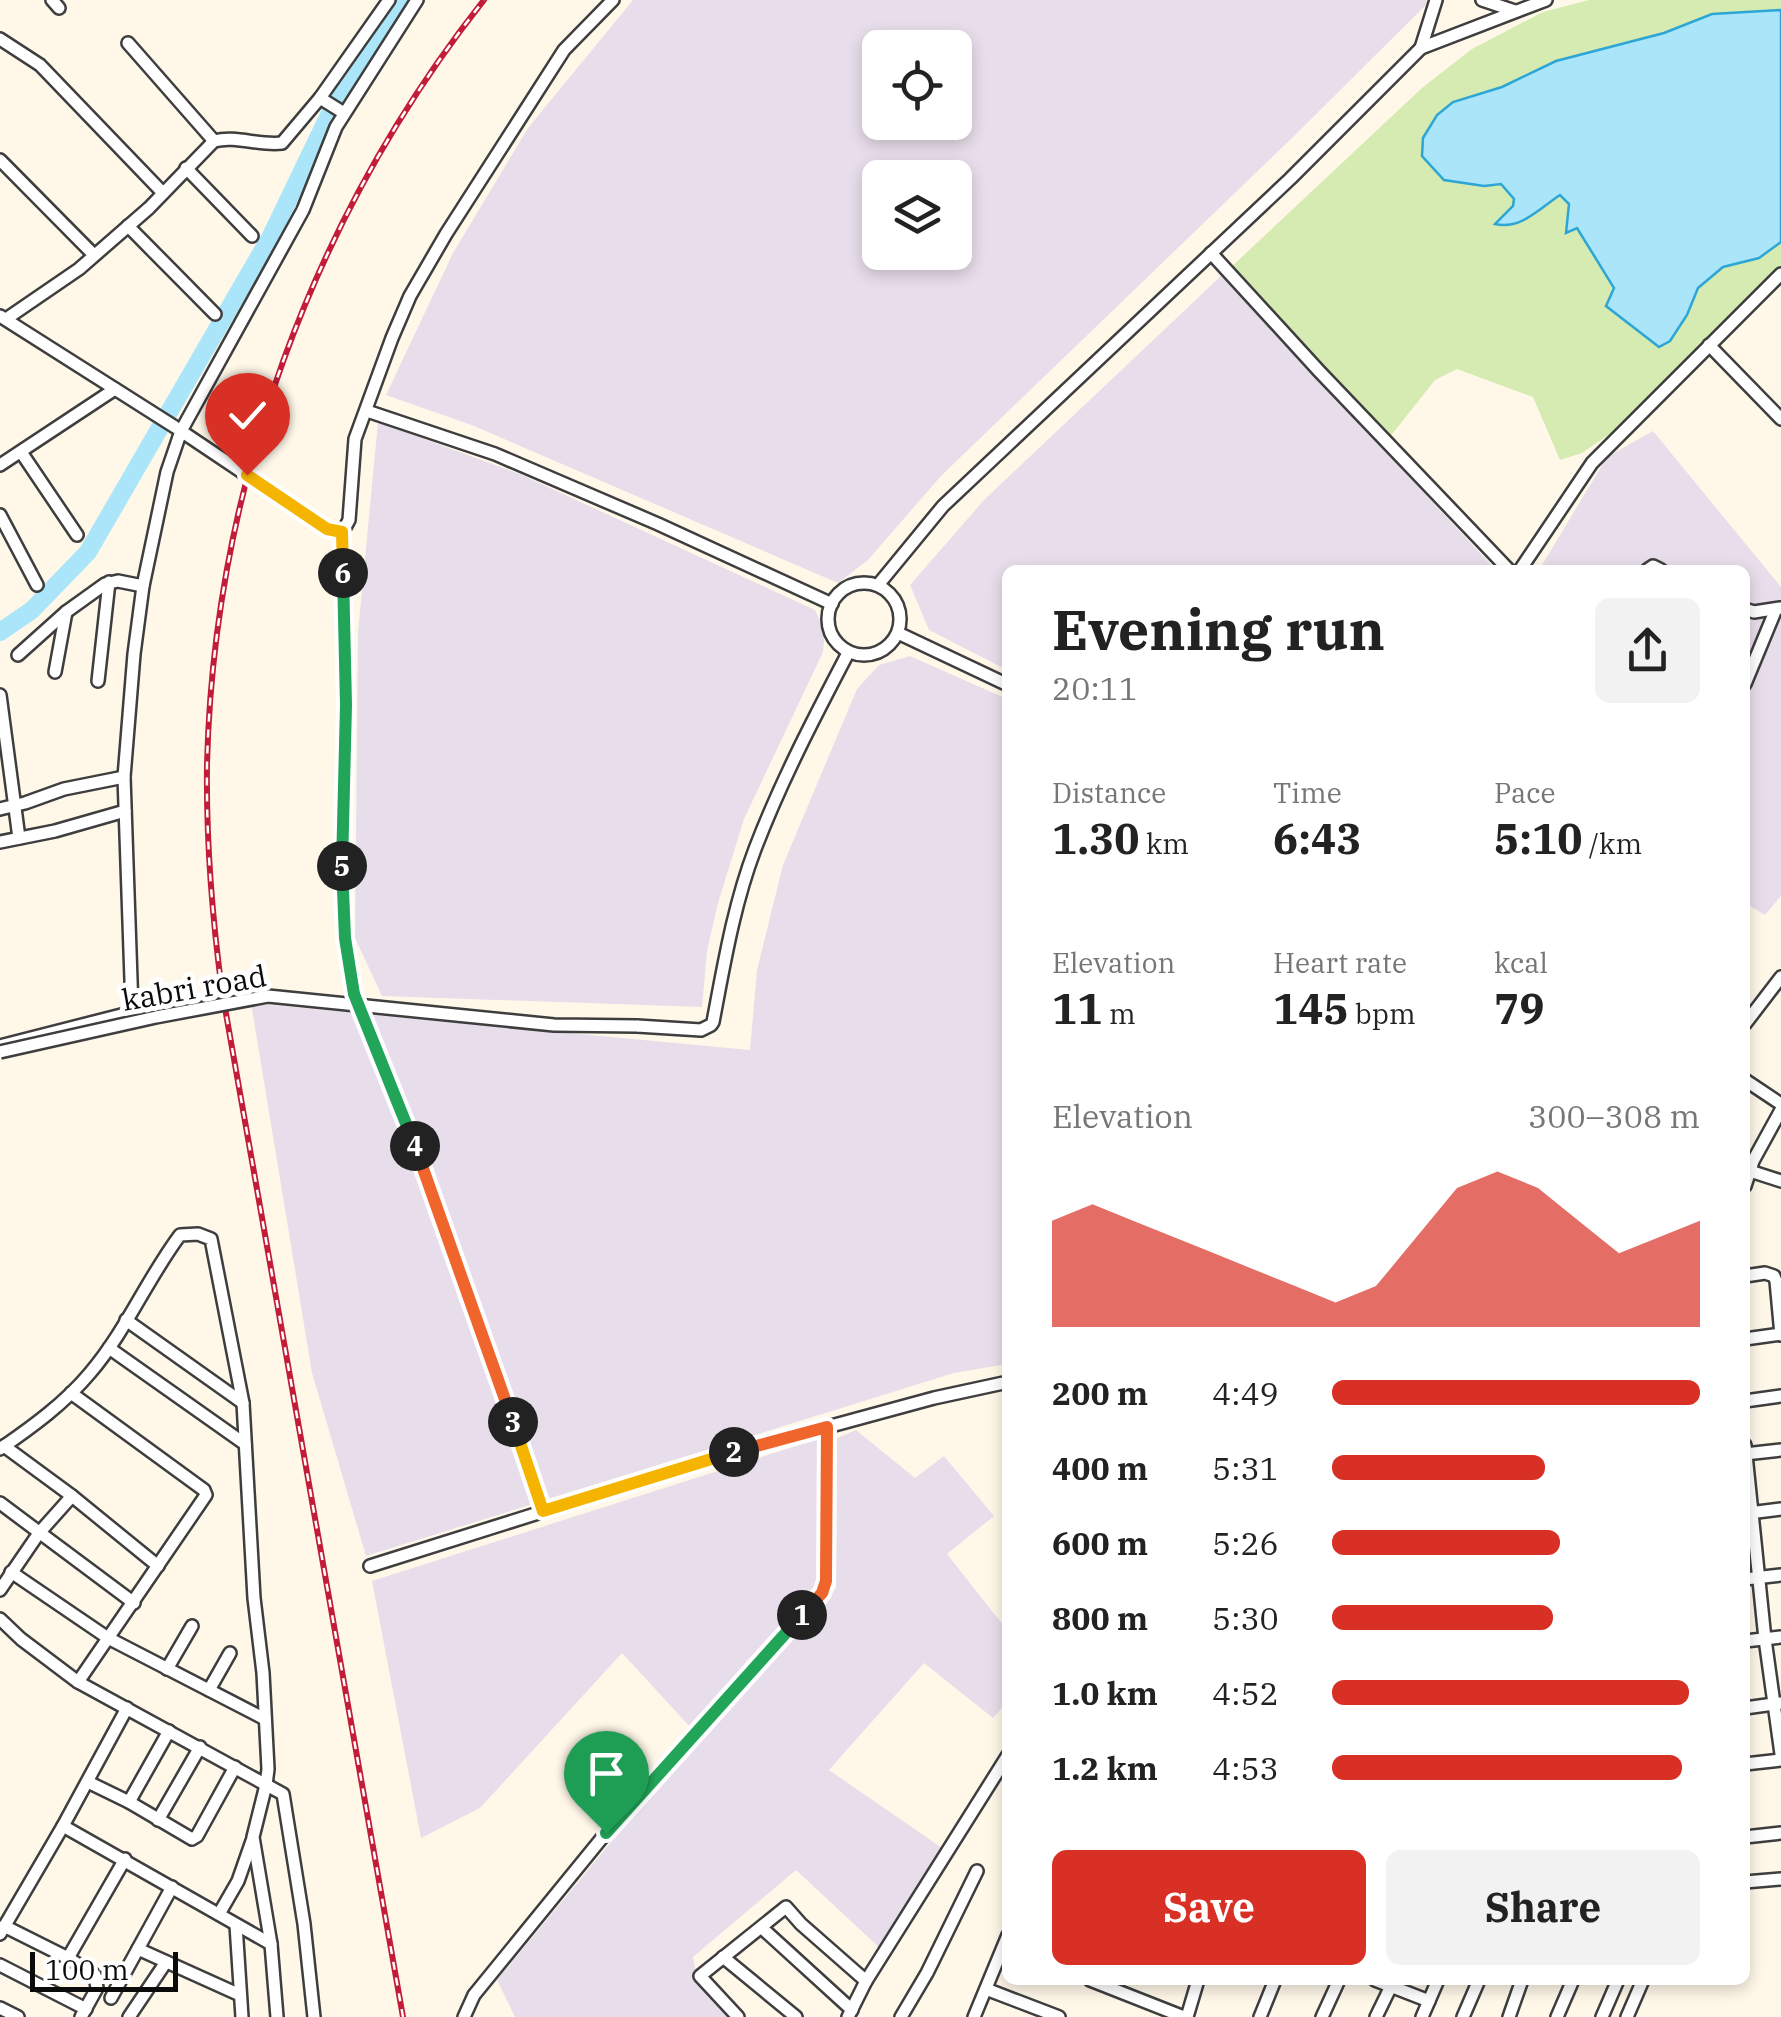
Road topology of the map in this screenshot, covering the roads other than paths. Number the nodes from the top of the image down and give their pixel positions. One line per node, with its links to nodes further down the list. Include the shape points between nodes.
1 (389, 0): 8 (street)
2 (417, 0): 11 (street)
3 (613, 0): 28 (street, via 564,50 446,234 404,310)
4 (1436, 0): 12 (street)
5 (1482, 0): 7 (street)
6 (1546, 0): 7 (street)
7 (1515, 12): 12 (street)
8 (368, 30): 11 (street); 13 (street)
9 (0, 39): 18 (street, via 40,65)
10 (128, 43): 15 (street)
11 (388, 44): 14 (street)
12 (1421, 48): 21 (street)
13 (320, 98): 14 (street); 15 (street, via 282,143)
14 (344, 113): 30 (street, via 302,210)
15 (214, 141): 17 (street)
16 (0, 160): 22 (street)
17 (186, 168): 18 (street); 20 (street)
18 (163, 193): 19 (street)
19 (128, 226): 22 (street); 24 (street)
20 (252, 236)
21 (1211, 253): 36 (street); 41 (street, via 943,506)
22 (94, 255): 25 (street)
23 (1781, 274): 26 (street)
24 (215, 314)
25 (3, 317): 27 (street)
26 (1709, 345): 29 (street); 37 (street, via 1592,464)
27 (115, 389): 30 (street); 31 (street)
28 (367, 410): 34 (street, via 355,439 349,520); 42 (street, via 495,454)
29 (1781, 419)
30 (178, 429): 34 (street, via 327,529); 40 (street)
31 (21, 452): 32 (street); 35 (street)
32 (0, 465)
33 (0, 515): 39 (street)
34 (342, 532): 87 (street, via 342,860 354,994)
35 (77, 536)
36 (1505, 565)
37 (1523, 565)
38 (110, 582): 40 (street); 45 (street); 51 (street)
39 (37, 585)
40 (143, 586): 55 (street)
41 (878, 586): 42 (street, via 850,586); 46 (street, via 898,605)
42 (832, 604): 47 (street, via 831,634)
43 (1778, 608): 44 (street); 50 (street)
44 (1750, 611)
45 (66, 612): 48 (street); 49 (street)
46 (898, 633): 47 (street, via 878,653); 52 (street)
47 (848, 653): 63 (street, kabri road, bridge, via 755,848 713,1022 701,1030 554,1025 268,996)
48 (18, 655)
49 (55, 672)
50 (1750, 672)
51 (98, 681)
52 (1002, 682)
53 (0, 695): 54 (street)
54 (6, 775): 56 (street)
55 (124, 777): 56 (street); 58 (street)
56 (15, 806): 57 (street); 59 (street)
57 (0, 808)
58 (125, 811): 59 (street); 63 (street, via 132,1010)
59 (19, 838): 60 (street)
60 (0, 842)
61 (1781, 976): 62 (street)
62 (1750, 1017)
63 (0, 1049)
64 (1750, 1084): 65 (street)
65 (1781, 1107): 66 (street)
66 (1750, 1160)
67 (1750, 1163): 68 (street)
68 (1781, 1180)
69 (1750, 1275): 71 (street, via 1774,1276)
70 (126, 1320): 73 (street); 78 (street); 78 (street, via 178,1236 208,1237)
71 (1781, 1335): 72 (street)
72 (1750, 1339)
73 (108, 1348): 75 (street); 80 (street)
74 (1002, 1383): 79 (street)
75 (71, 1393): 81 (street); 91 (street, via 205,1492)
76 (1781, 1396): 77 (street)
77 (1750, 1400)
78 (242, 1403): 80 (street)
79 (827, 1427): 87 (street); 160 (street, via 822,1593 606,1833)
80 (245, 1444): 112 (street)
81 (2, 1448): 84 (street)
82 (1781, 1450): 83 (street)
83 (1750, 1454)
84 (72, 1496): 90 (street); 91 (street)
85 (0, 1503): 90 (street)
86 (1781, 1508): 88 (street)
87 (543, 1511): 92 (street)
88 (1750, 1513)
89 (1750, 1519): 95 (street)
90 (39, 1533): 93 (street); 98 (street)
91 (158, 1566): 98 (street)
92 (370, 1566)
93 (11, 1572): 97 (street); 102 (street)
94 (1781, 1575): 95 (street)
95 (1760, 1578): 96 (street); 103 (street)
96 (1750, 1579)
97 (0, 1590)
98 (134, 1603): 102 (street)
99 (0, 1619): 107 (street)
100 (192, 1626): 106 (street)
101 (1781, 1637): 103 (street)
102 (108, 1638): 106 (street); 107 (street)
103 (1766, 1639): 104 (street); 109 (street)
104 (1750, 1641)
105 (230, 1653): 108 (street)
106 (167, 1669): 108 (street)
107 (78, 1682): 111 (street)
108 (209, 1690): 112 (street)
109 (1778, 1704): 110 (street); 115 (street)
110 (1750, 1707)
111 (127, 1708): 113 (street); 119 (street)
112 (266, 1719): 120 (street)
113 (169, 1730): 114 (street); 121 (street)
114 (200, 1748): 118 (street); 122 (street)
115 (1781, 1756): 116 (street)
116 (1750, 1763)
117 (1002, 1765): 143 (street)
118 (235, 1768): 120 (street); 122 (street, via 195,1838)
119 (88, 1782): 121 (street); 123 (street)
120 (266, 1785): 126 (street); 168 (street, via 285,1798)
121 (129, 1802): 122 (street)
122 (158, 1820)
123 (64, 1826): 127 (street); 135 (street)
124 (1781, 1833): 125 (street)
125 (1750, 1836)
126 (253, 1837): 132 (street); 136 (street)
127 (126, 1860): 131 (street); 140 (street)
128 (976, 1870): 173 (street)
129 (1781, 1879): 130 (street)
130 (1750, 1882)
131 (172, 1887): 132 (street); 137 (street)
132 (219, 1914): 133 (street)
133 (236, 1925): 136 (street); 157 (street)
134 (762, 1928): 139 (street); 143 (street, via 788,1908); 163 (street)
135 (2, 1930): 140 (street)
136 (270, 1944): 167 (street)
137 (138, 1949): 141 (street); 158 (street)
138 (1002, 1952): 156 (street)
139 (723, 1956): 171 (street, via 700,1976); 172 (street)
140 (68, 1958): 162 (street, via 97,1980)
141 (166, 1962): 157 (street); 165 (street)
142 (0, 1965): 162 (street)
143 (866, 1980): 163 (street)
144 (1103, 1985): 176 (street)
145 (1196, 1985): 176 (street)
146 (1273, 1985): 177 (street)
147 (1336, 1985): 178 (street)
148 (1391, 1985): 179 (street)
149 (1396, 1985): 159 (street)
150 (1436, 1985): 159 (street)
151 (1477, 1985): 181 (street)
152 (1520, 1985): 182 (street)
153 (1571, 1985): 183 (street)
154 (1616, 1985): 184 (street)
155 (1642, 1985): 185 (street)
156 (986, 1989): 174 (street); 175 (street)
157 (240, 1995): 166 (street)
158 (112, 1998)
159 (1429, 2001): 180 (street)
160 (470, 2004): 169 (street); 170 (street)
161 (1, 2012): 164 (street)
162 (84, 2013)
163 (850, 2013)
164 (18, 2017)
165 (129, 2017)
166 (242, 2017)
167 (277, 2017)
168 (314, 2017)
169 (464, 2017)
170 (478, 2017)
171 (738, 2017)
172 (796, 2017)
173 (901, 2017)
174 (974, 2017)
175 (1059, 2017)
176 (1185, 2017)
177 (1260, 2017)
178 (1322, 2017)
179 (1376, 2017)
180 (1422, 2017)
181 (1463, 2017)
182 (1509, 2017)
183 (1558, 2017)
184 (1602, 2017)
185 (1627, 2017)

